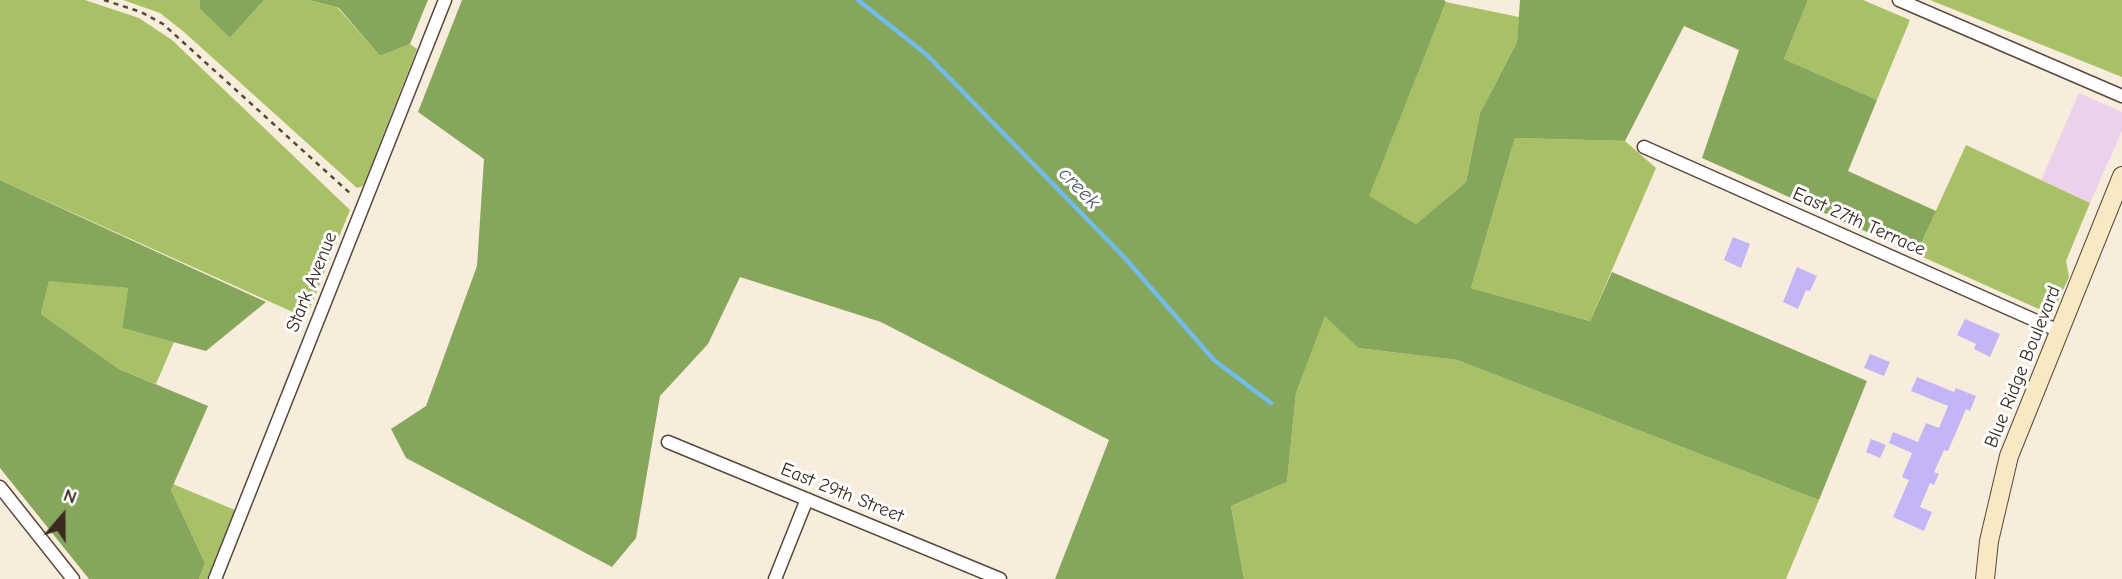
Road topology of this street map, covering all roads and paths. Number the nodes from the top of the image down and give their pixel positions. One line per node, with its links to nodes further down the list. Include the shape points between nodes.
1 (104, 0): 7 (path, via 163,24)
2 (445, 0): 7 (street, Stark Avenue)
3 (1899, 0): 4 (street)
4 (2122, 96)
5 (1644, 147): 8 (street, East 27th Terrace)
6 (2122, 176): 8 (main road, Blue Ridge Boulevard)
7 (363, 206): 13 (street, Stark Avenue)
8 (2059, 331): 16 (main road, Blue Ridge Boulevard, via 2009,456)
9 (668, 442): 11 (street, East 29th Street)
10 (0, 487): 12 (street)
11 (807, 499): 14 (street); 15 (street, East 29th Street)
12 (73, 579)
13 (215, 579)
14 (775, 579)
15 (1000, 579)
16 (1985, 579)

